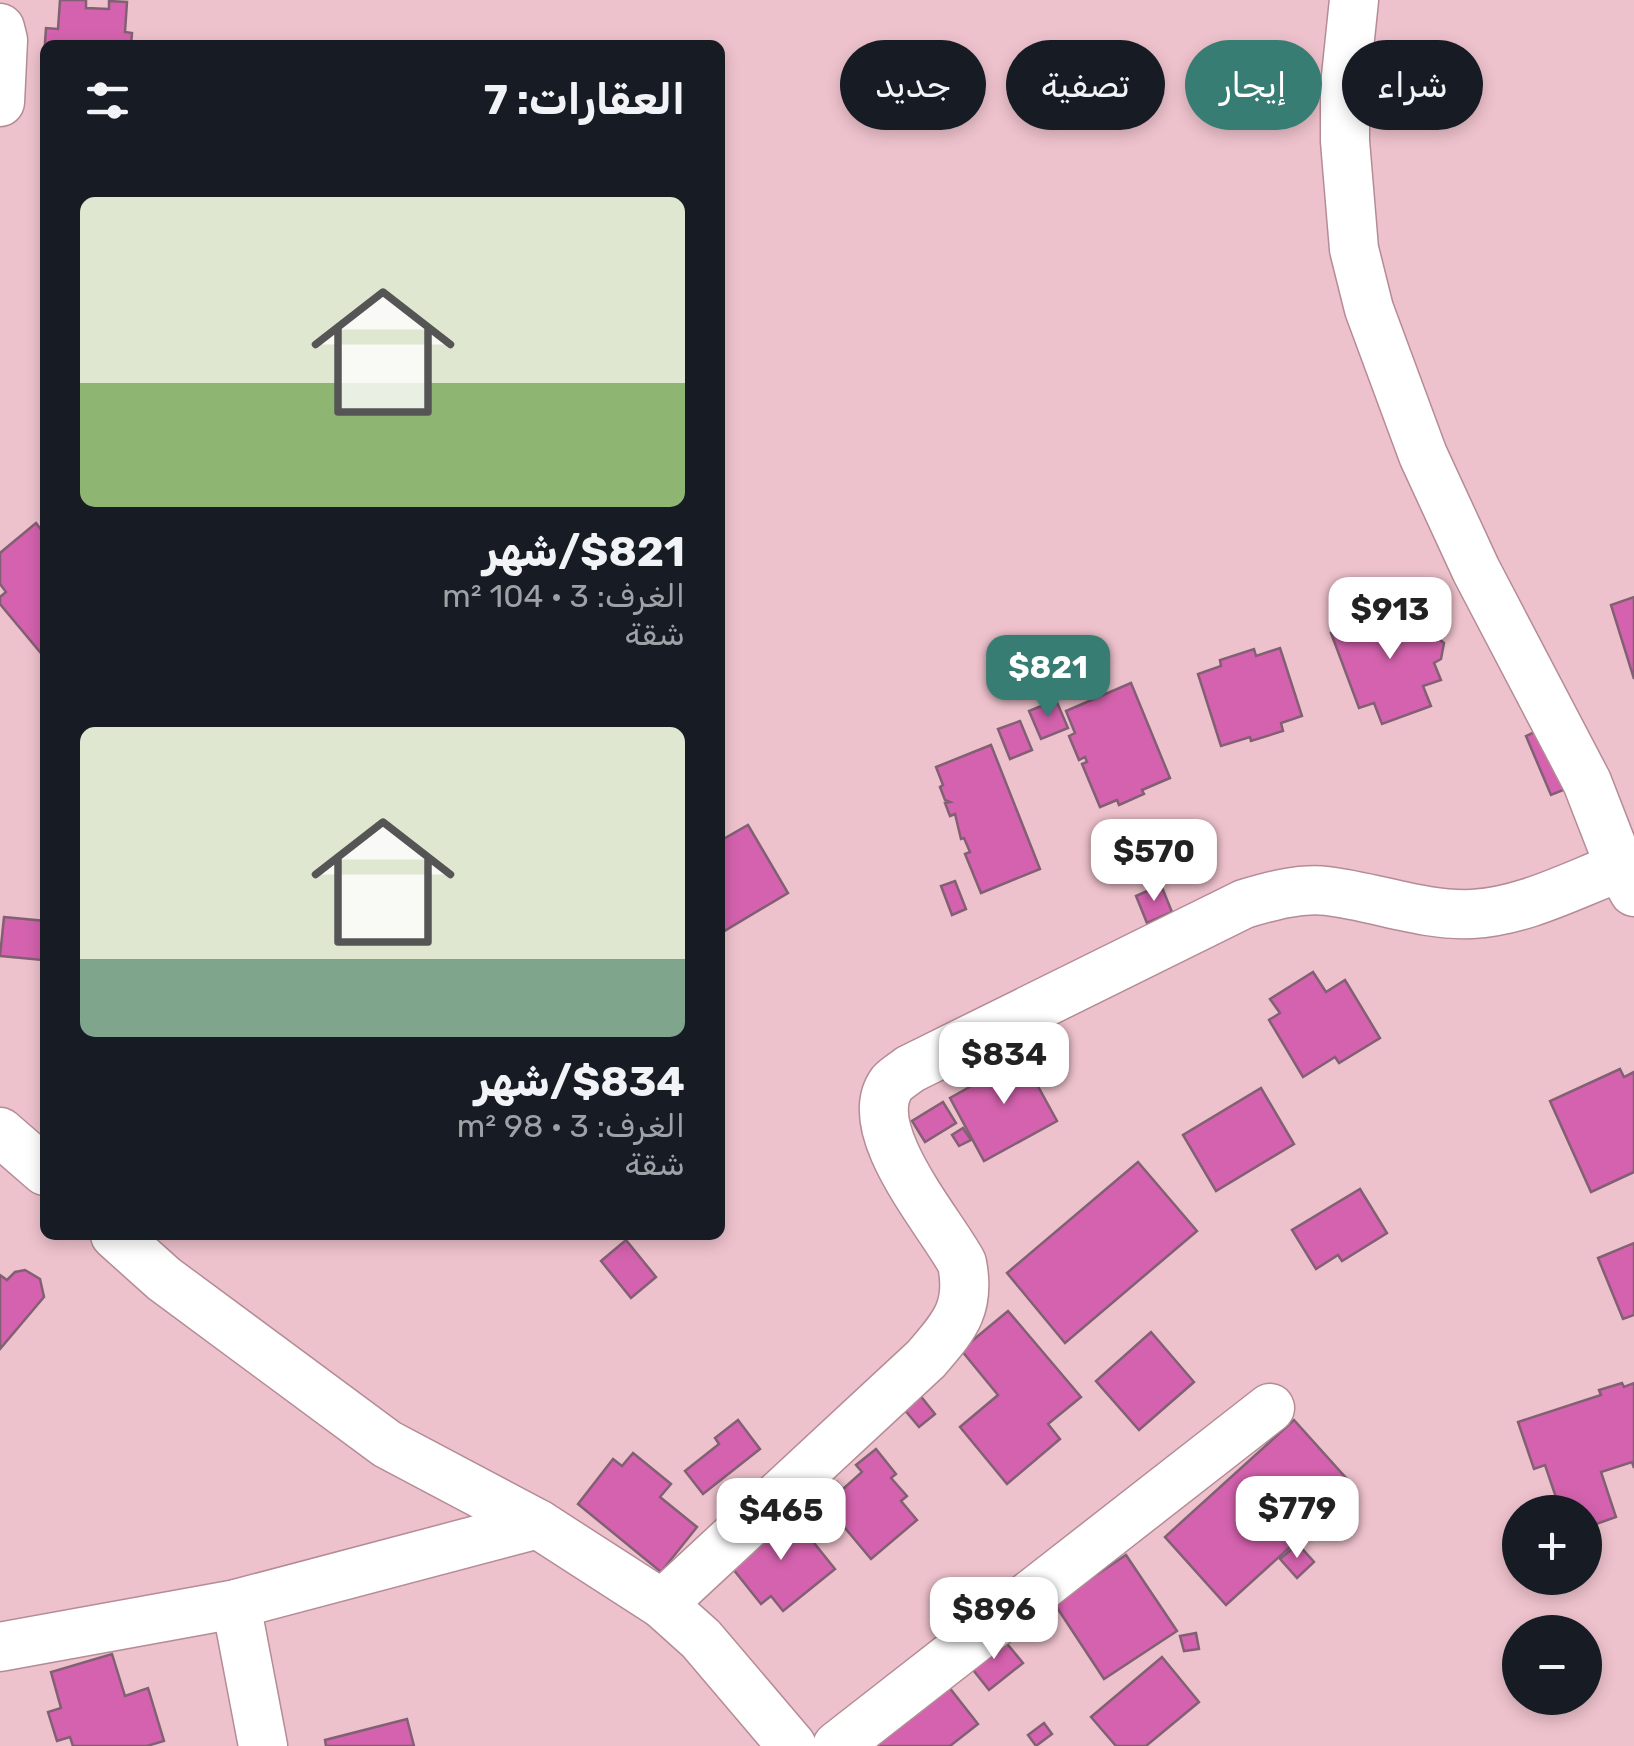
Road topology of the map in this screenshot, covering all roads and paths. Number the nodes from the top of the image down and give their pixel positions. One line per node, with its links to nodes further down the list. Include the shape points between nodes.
1 (1354, 0): 4 (street, via 1345,142 1354,249 1369,309 1422,454)
2 (0, 28): 3 (street)
3 (0, 102)
4 (1629, 874): 11 (street, via 1475,914 1424,912 1324,891 1286,892 1244,904 910,1068 893,1083 884,1121 890,1145 962,1264 962,1312 926,1359)
5 (0, 1132): 6 (street)
6 (40, 1168)
7 (121, 1240): 9 (street, via 164,1279 387,1444)
8 (1270, 1408): 15 (street)
9 (538, 1524): 10 (street); 11 (street)
10 (236, 1604): 12 (street); 13 (street)
11 (662, 1604): 14 (street, via 701,1639)
12 (0, 1647)
13 (264, 1746)
14 (792, 1746)
15 (837, 1746)

